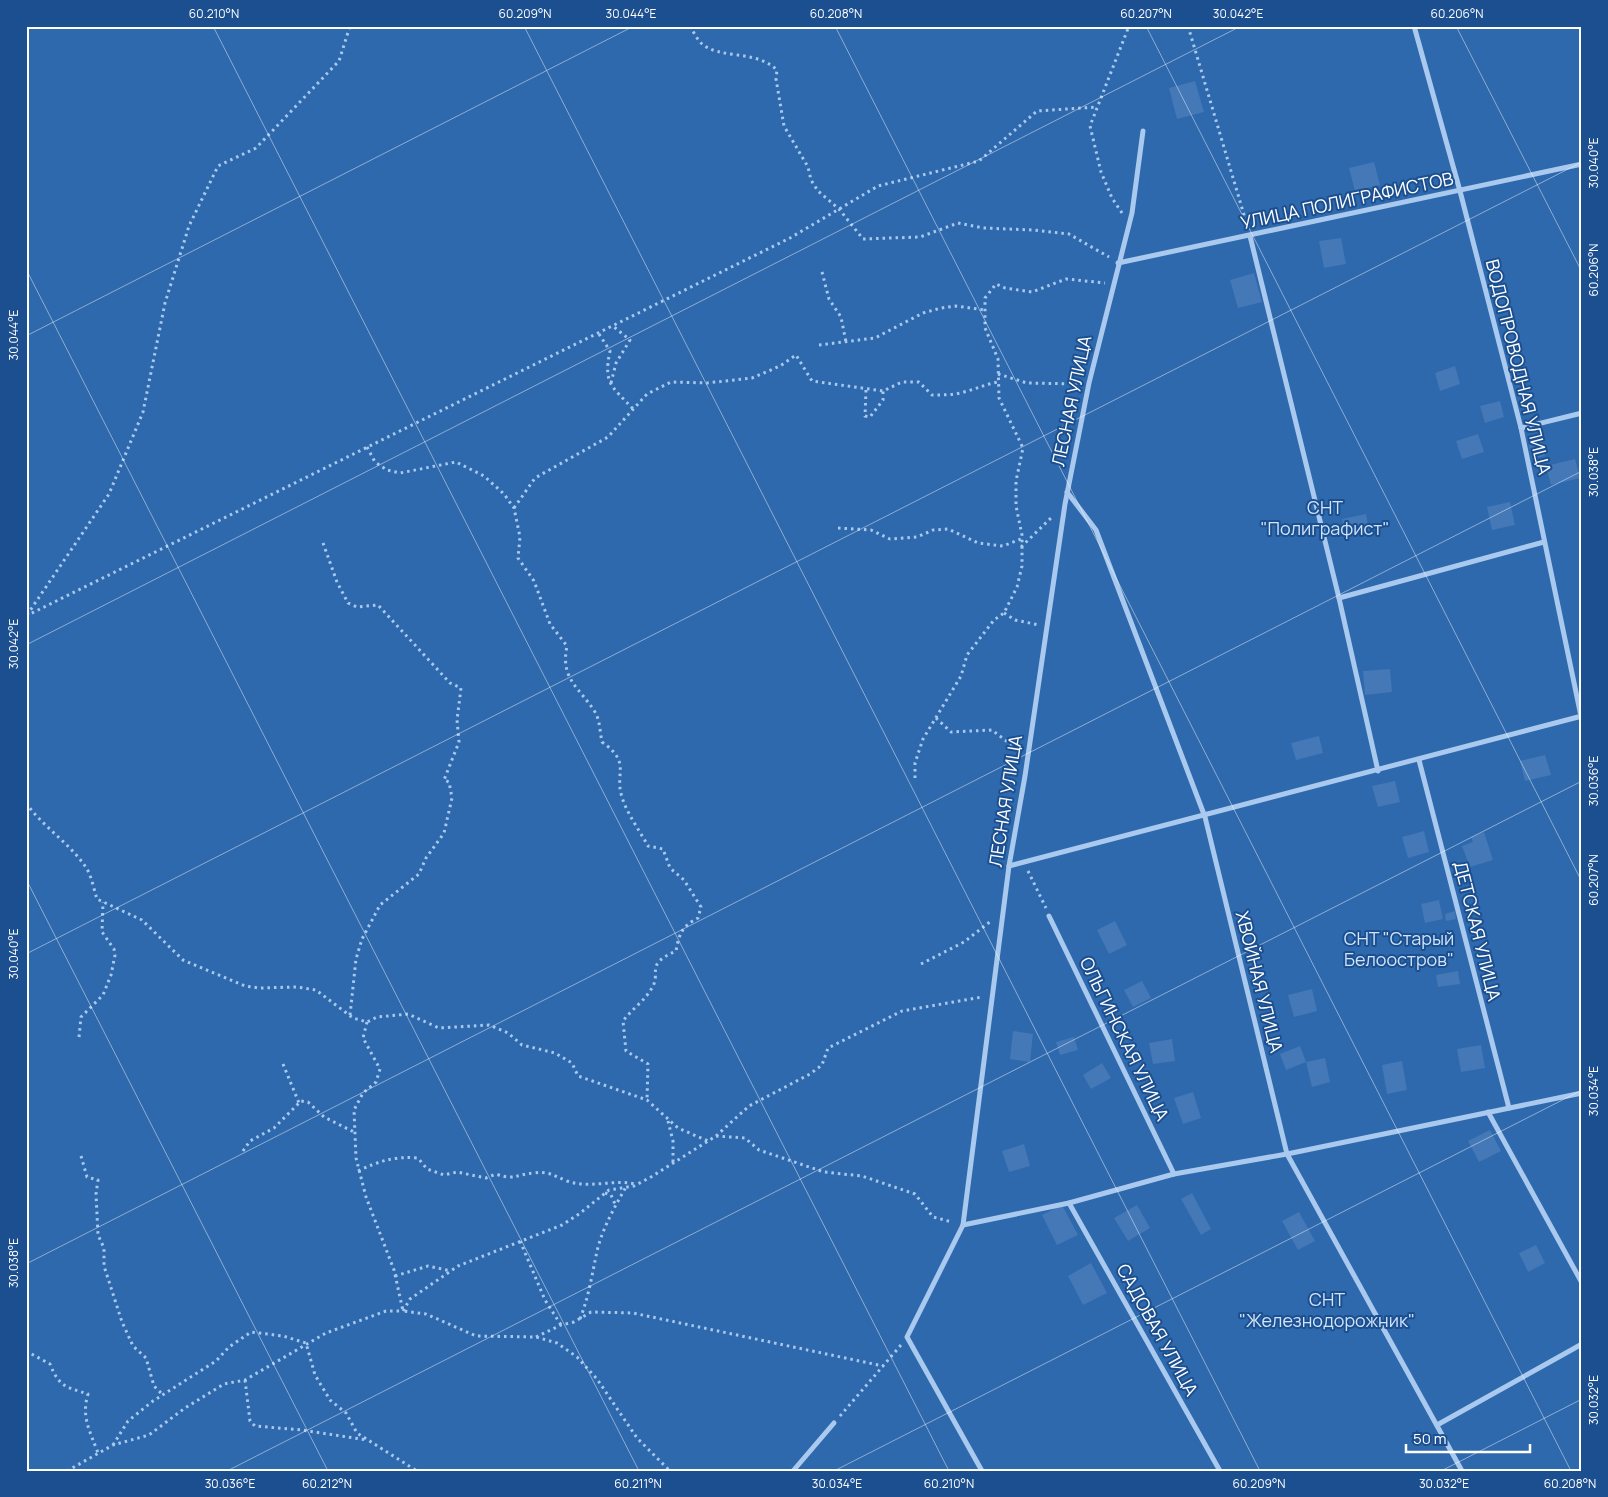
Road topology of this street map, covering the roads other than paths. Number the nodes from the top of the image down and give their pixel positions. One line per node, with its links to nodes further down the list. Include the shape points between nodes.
1 (1414, 26): 4 (street, ВОДОПРОВОДНАЯ УЛИЦА)
2 (1143, 131): 6 (street, ЛЕСНАЯ УЛИЦА, via 1129,224)
3 (1582, 164): 4 (street, УЛИЦА ПОЛИГРАФИСТОВ)
4 (1460, 191): 5 (street, УЛИЦА ПОЛИГРАФИСТОВ); 8 (street, ВОДОПРОВОДНАЯ УЛИЦА)
5 (1250, 236): 6 (street, УЛИЦА ПОЛИГРАФИСТОВ); 11 (street)
6 (1118, 263): 9 (street, ЛЕСНАЯ УЛИЦА)
7 (1582, 414): 8 (street)
8 (1520, 428): 10 (street, ВОДОПРОВОДНАЯ УЛИЦА)
9 (1067, 492): 15 (street, ХВОЙНАЯ УЛИЦА, via 1096,530); 16 (street, ЛЕСНАЯ УЛИЦА, via 1028,760)
10 (1544, 542): 11 (street); 12 (street, ВОДОПРОВОДНАЯ УЛИЦА)
11 (1339, 598): 14 (street)
12 (1581, 718): 13 (street)
13 (1419, 760): 14 (street); 19 (street, ДЕТСКАЯ УЛИЦА)
14 (1378, 771): 15 (street)
15 (1205, 817): 16 (street); 21 (street, ХВОЙНАЯ УЛИЦА)
16 (1009, 866): 24 (street, ЛЕСНАЯ УЛИЦА)
17 (1049, 916): 22 (street, ОЛЬГИНСКАЯ УЛИЦА)
18 (1582, 1093): 19 (street)
19 (1508, 1108): 20 (street)
20 (1488, 1112): 21 (street); 25 (street)
21 (1288, 1154): 22 (street); 28 (street, ХВОЙНАЯ УЛИЦА)
22 (1174, 1174): 23 (street)
23 (1070, 1203): 24 (street); 31 (street, САДОВАЯ УЛИЦА)
24 (963, 1226): 30 (street, ЛЕСНАЯ УЛИЦА, via 908,1337)
25 (1582, 1283)
26 (1582, 1344): 28 (street)
27 (834, 1423): 29 (street)
28 (1437, 1425): 32 (street, ХВОЙНАЯ УЛИЦА)
29 (794, 1471)
30 (982, 1471)
31 (1220, 1471)
32 (1462, 1471)

